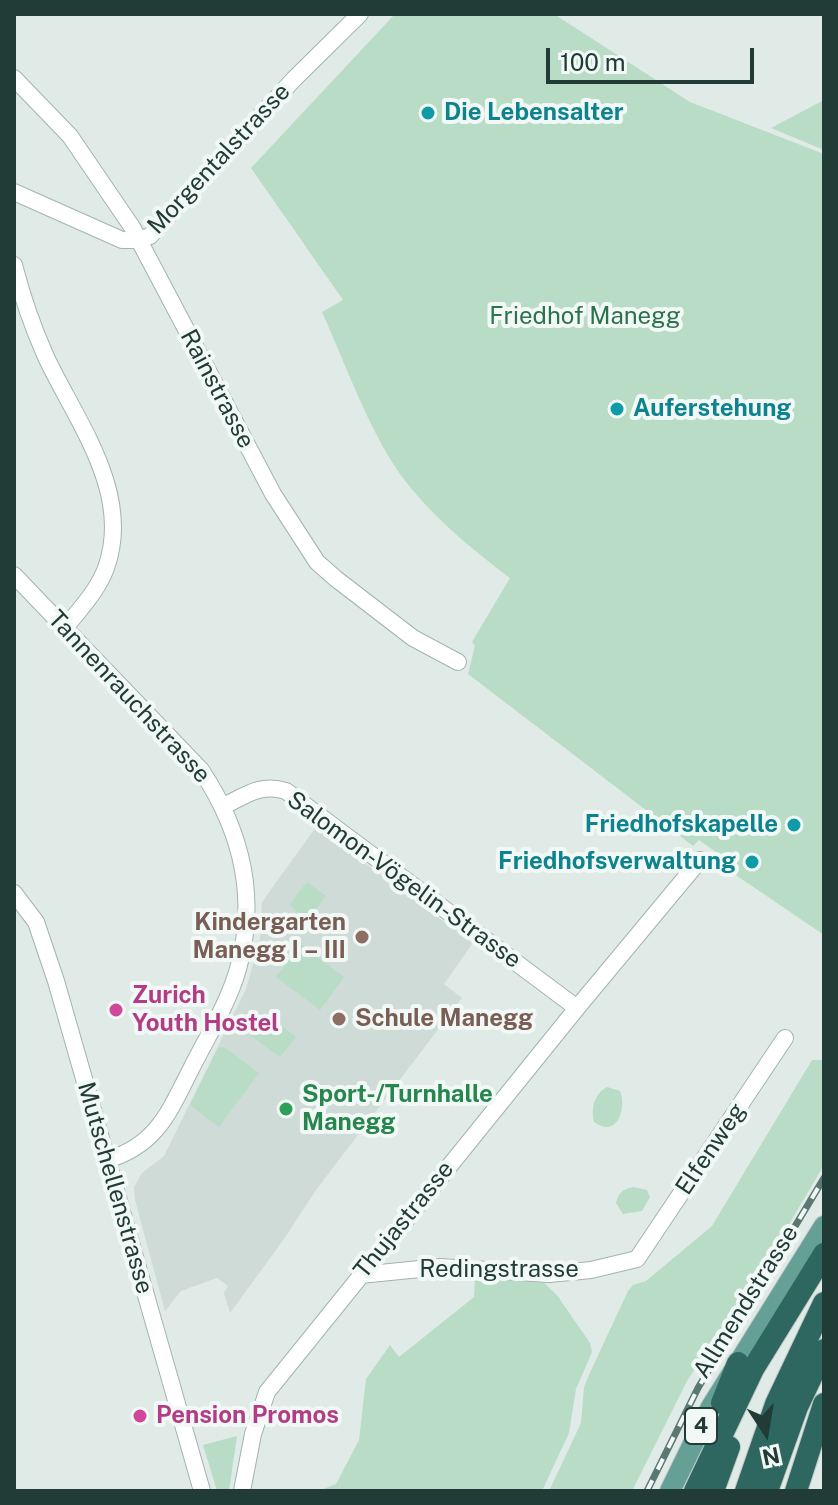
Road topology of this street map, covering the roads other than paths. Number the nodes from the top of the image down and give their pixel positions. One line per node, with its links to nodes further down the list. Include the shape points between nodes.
1 (355, 16): 4 (street, Morgentalstrasse, via 158,229)
2 (14, 78): 4 (street, Rainstrasse, via 70,136)
3 (14, 192): 4 (street, Morgentalstrasse, via 122,240)
4 (139, 240): 8 (street, Rainstrasse, via 273,494 317,562 413,638)
5 (14, 265): 7 (street, via 46,356 99,464 112,506 106,567)
6 (14, 575): 7 (street, Tannenrauchstrasse)
7 (65, 628): 9 (street, Tannenrauchstrasse, via 201,770)
8 (458, 662)
9 (224, 806): 12 (street, Salomon-Vögelin-Strasse, via 260,787 286,791); 14 (street, Tannenrauchstrasse, via 246,891 237,970 161,1125 140,1146)
10 (700, 860): 12 (street, Thujastrasse)
11 (14, 893): 14 (street, Mutschellenstrasse, via 29,910 45,945)
12 (577, 1008): 19 (street, Thujastrasse)
13 (785, 1038): 17 (street, Elfenweg)
14 (107, 1160): 24 (street, Mutschellenstrasse)
15 (824, 1226): 22 (main road, Allmendstrasse / 4)
16 (824, 1254): 27 (highway, via 753,1369)
17 (637, 1259): 19 (street, Redingstrasse, via 549,1274 440,1267)
18 (824, 1273): 28 (highway, via 752,1395)
19 (360, 1275): 25 (street, Thujastrasse, via 267,1392)
20 (824, 1303): 29 (highway, via 776,1404)
21 (824, 1350): 30 (highway)
22 (738, 1363): 26 (main road, Allmendstrasse / 4); 27 (highway)
23 (824, 1404): 31 (highway)
24 (202, 1491)
25 (242, 1491)
26 (670, 1491)
27 (692, 1491)
28 (713, 1491)
29 (746, 1491)
30 (767, 1491)
31 (796, 1491)

